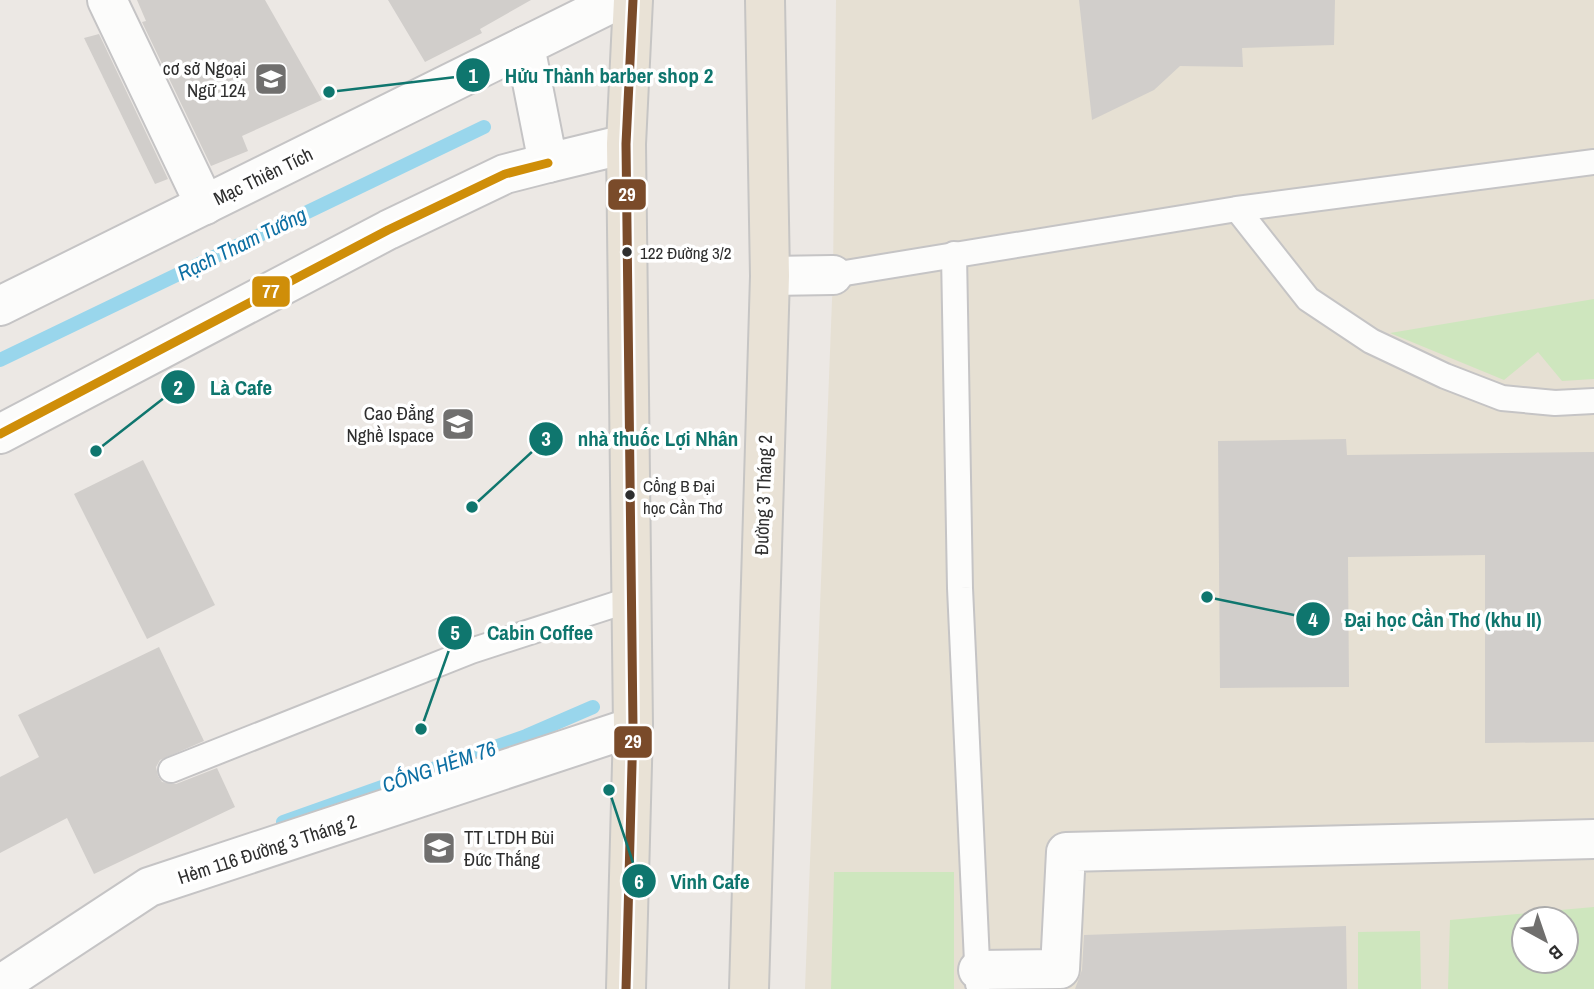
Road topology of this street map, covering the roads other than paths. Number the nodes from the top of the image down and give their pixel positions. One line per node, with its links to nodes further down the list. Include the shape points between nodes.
1 (107, 0): 9 (street)
2 (618, 0): 5 (street, Mạc Thiên Tích)
3 (633, 0): 6 (highway)
4 (765, 0): 13 (highway, Đường 3 Tháng 2)
5 (525, 46): 8 (street); 9 (street, Mạc Thiên Tích)
6 (626, 144): 8 (street); 17 (highway)
7 (1594, 162): 10 (lane)
8 (548, 163): 16 (street, via 505,173 388,230)
9 (205, 205): 14 (street, Mạc Thiên Tích)
10 (1237, 209): 11 (lane); 15 (lane, via 1308,299 1371,341 1502,397 1555,403)
11 (954, 254): 12 (lane); 21 (lane, via 960,588)
12 (833, 275): 13 (street)
13 (770, 276): 24 (highway, Đường 3 Tháng 2)
14 (0, 306)
15 (1594, 401)
16 (0, 434)
17 (632, 599): 18 (highway); 19 (lane, via 471,651)
18 (633, 727): 22 (street, Hẻm 116 Đường 3 Tháng 2, via 149,887); 23 (highway)
19 (171, 770)
20 (1594, 839): 21 (street, via 1066,852 1060,969)
21 (978, 980)
22 (0, 985)
23 (625, 989)
24 (749, 989)

